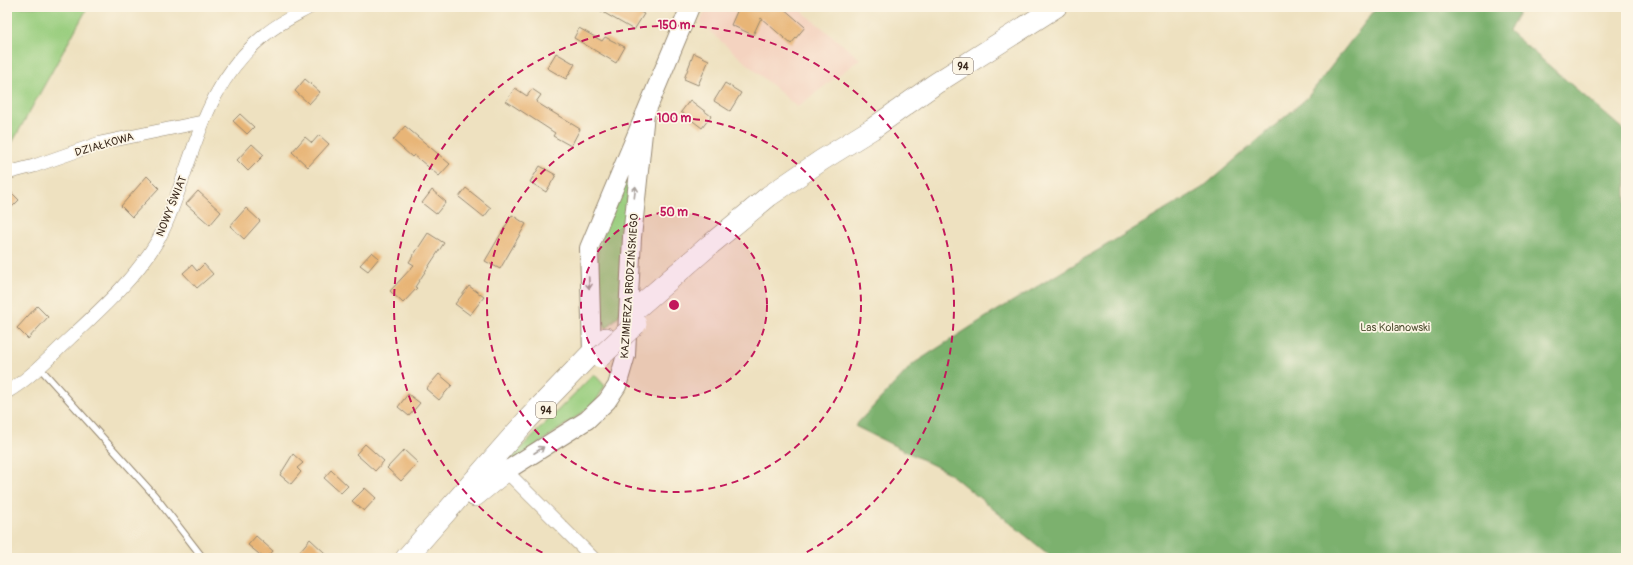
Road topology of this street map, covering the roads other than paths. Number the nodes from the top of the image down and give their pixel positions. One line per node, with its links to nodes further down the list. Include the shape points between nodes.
1 (310, 7): 5 (street, NOWY ŚWIAT, via 267,33 250,49 217,91)
2 (690, 7): 4 (main road, KAZIMIERZA BRODZIŃSKIEGO)
3 (1056, 7): 7 (main road, 94, bridge, via 935,84 872,129 636,316)
4 (645, 114): 7 (main road, KAZIMIERZA BRODZIŃSKIEGO, one-way to 7, via 589,248 591,306); 10 (main road, KAZIMIERZA BRODZIŃSKIEGO, one-way to 4, via 597,411 607,401 619,380 626,355 632,230)
5 (202, 122): 6 (street, DZIAŁKOWA, via 100,143); 8 (street, NOWY ŚWIAT, via 172,209 148,255 109,302)
6 (7, 173)
7 (599, 349): 10 (main road, 94)
8 (39, 368): 9 (street, NOWY ŚWIAT); 11 (lane, via 155,496)
9 (7, 392)
10 (499, 467): 12 (main road, via 484,487); 13 (street)
11 (202, 558)
12 (406, 558)
13 (593, 558)

